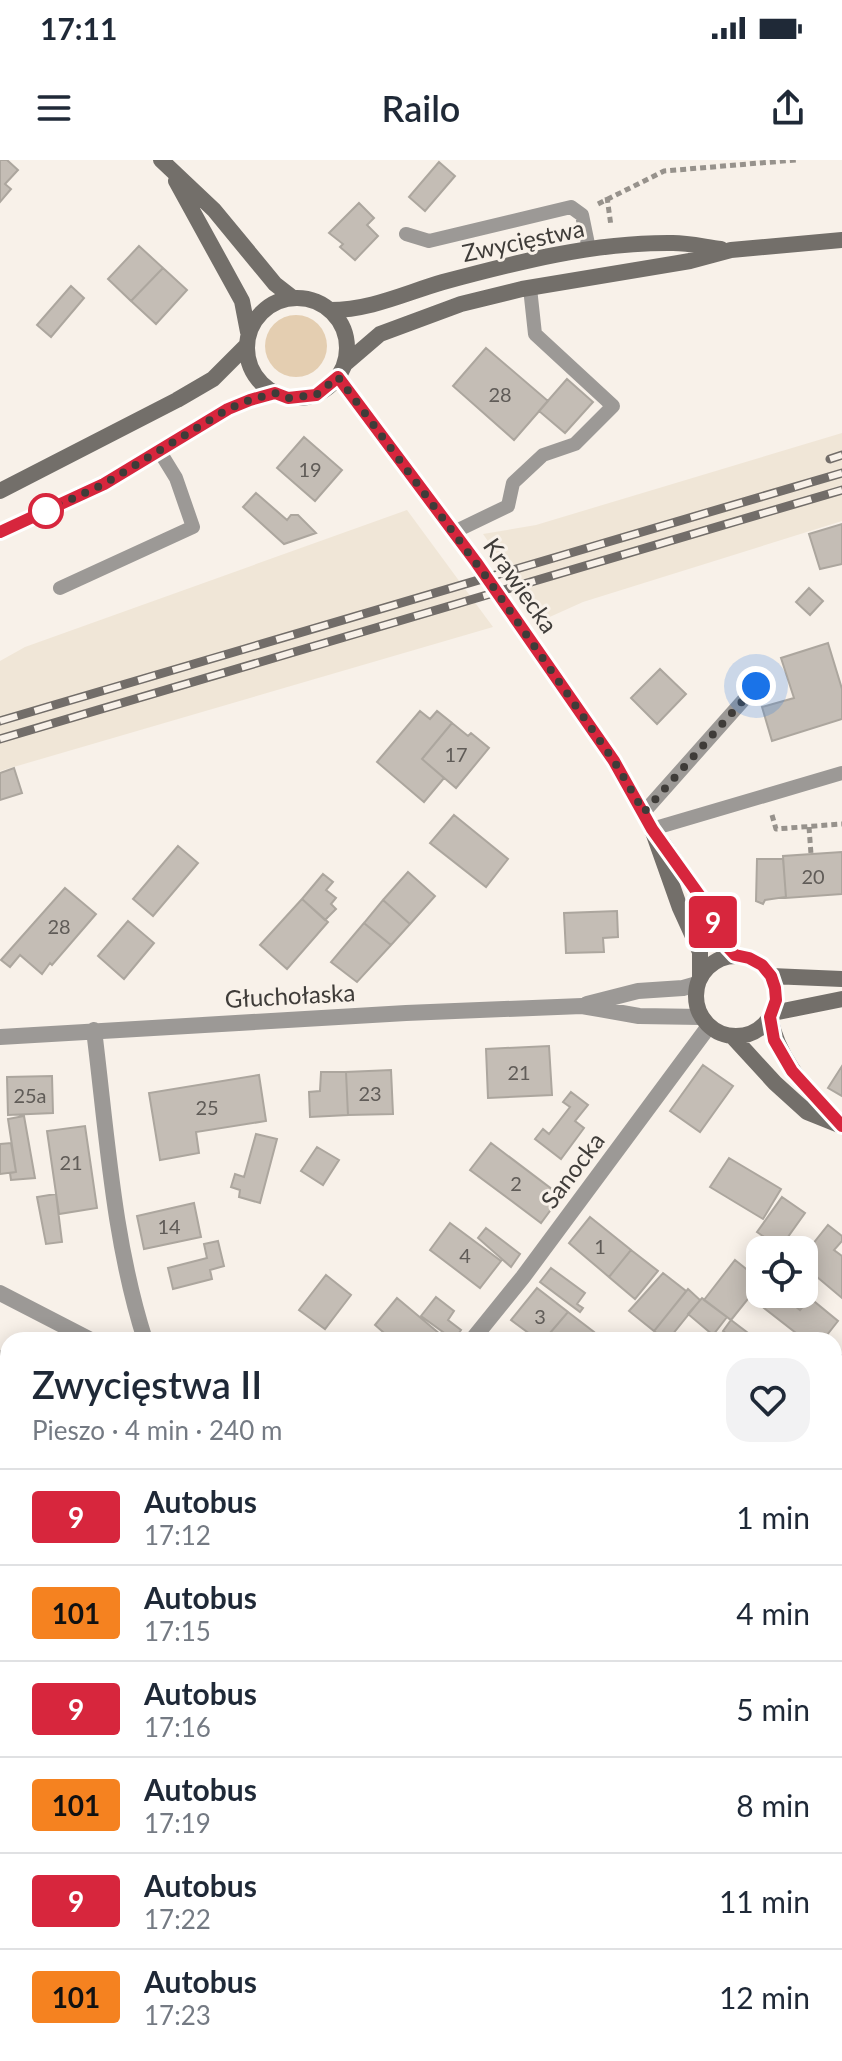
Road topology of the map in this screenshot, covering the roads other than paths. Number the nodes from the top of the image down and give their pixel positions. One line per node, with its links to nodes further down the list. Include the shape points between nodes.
1 (166, 165): 7 (street); 9 (street, via 242,301)
2 (406, 234): 4 (lane, via 429,241 571,207 582,215)
3 (842, 240): 5 (street, Zwycięstwa)
4 (589, 249): 5 (street, Zwycięstwa, via 675,243); 8 (street, Zwycięstwa, via 526,260 374,306)
5 (731, 250): 6 (street, Zwycięstwa)
6 (530, 288): 10 (street, Zwycięstwa, via 404,323 380,334); 15 (lane, via 535,334 613,406 575,444 543,455 523,473 513,483 508,506)
7 (293, 298): 8 (street, via 306,298); 9 (street, via 265,308)
8 (330, 310): 10 (street, via 345,335)
9 (248, 339): 11 (street, via 254,374); 13 (street, via 213,379)
10 (341, 371): 11 (street, via 316,395 288,398); 15 (street, Krawiecka)
11 (275, 393): 12 (street, via 228,409)
12 (160, 452): 14 (street); 16 (lane, via 176,478 193,527)
13 (0, 491)
14 (0, 532)
15 (454, 532): 19 (street, Krawiecka)
16 (60, 588)
17 (756, 686): 19 (lane)
18 (842, 773): 20 (lane)
19 (644, 812): 20 (street, Krawiecka)
20 (652, 829): 21 (street, Krawiecka); 24 (street, Krawiecka, via 700,952)
21 (735, 955): 22 (street, via 762,965); 24 (street, via 709,965)
22 (771, 976): 23 (street); 27 (street)
23 (842, 979)
24 (699, 980): 26 (street, Głuchołaska, via 683,988 638,991); 28 (street, via 697,1006)
25 (842, 999): 27 (street)
26 (582, 1006): 28 (street, Głuchołaska); 29 (street, Głuchołaska)
27 (771, 1015): 30 (street, via 754,1032); 32 (street, via 774,1040 792,1071)
28 (705, 1022): 30 (street); 36 (street, Sanocka)
29 (94, 1030): 31 (street, Głuchołaska); 35 (street, via 121,1249)
30 (732, 1036): 32 (street, via 807,1112)
31 (0, 1037)
32 (839, 1124)
33 (0, 1293): 34 (street)
34 (76, 1332)
35 (142, 1332)
36 (478, 1332)

